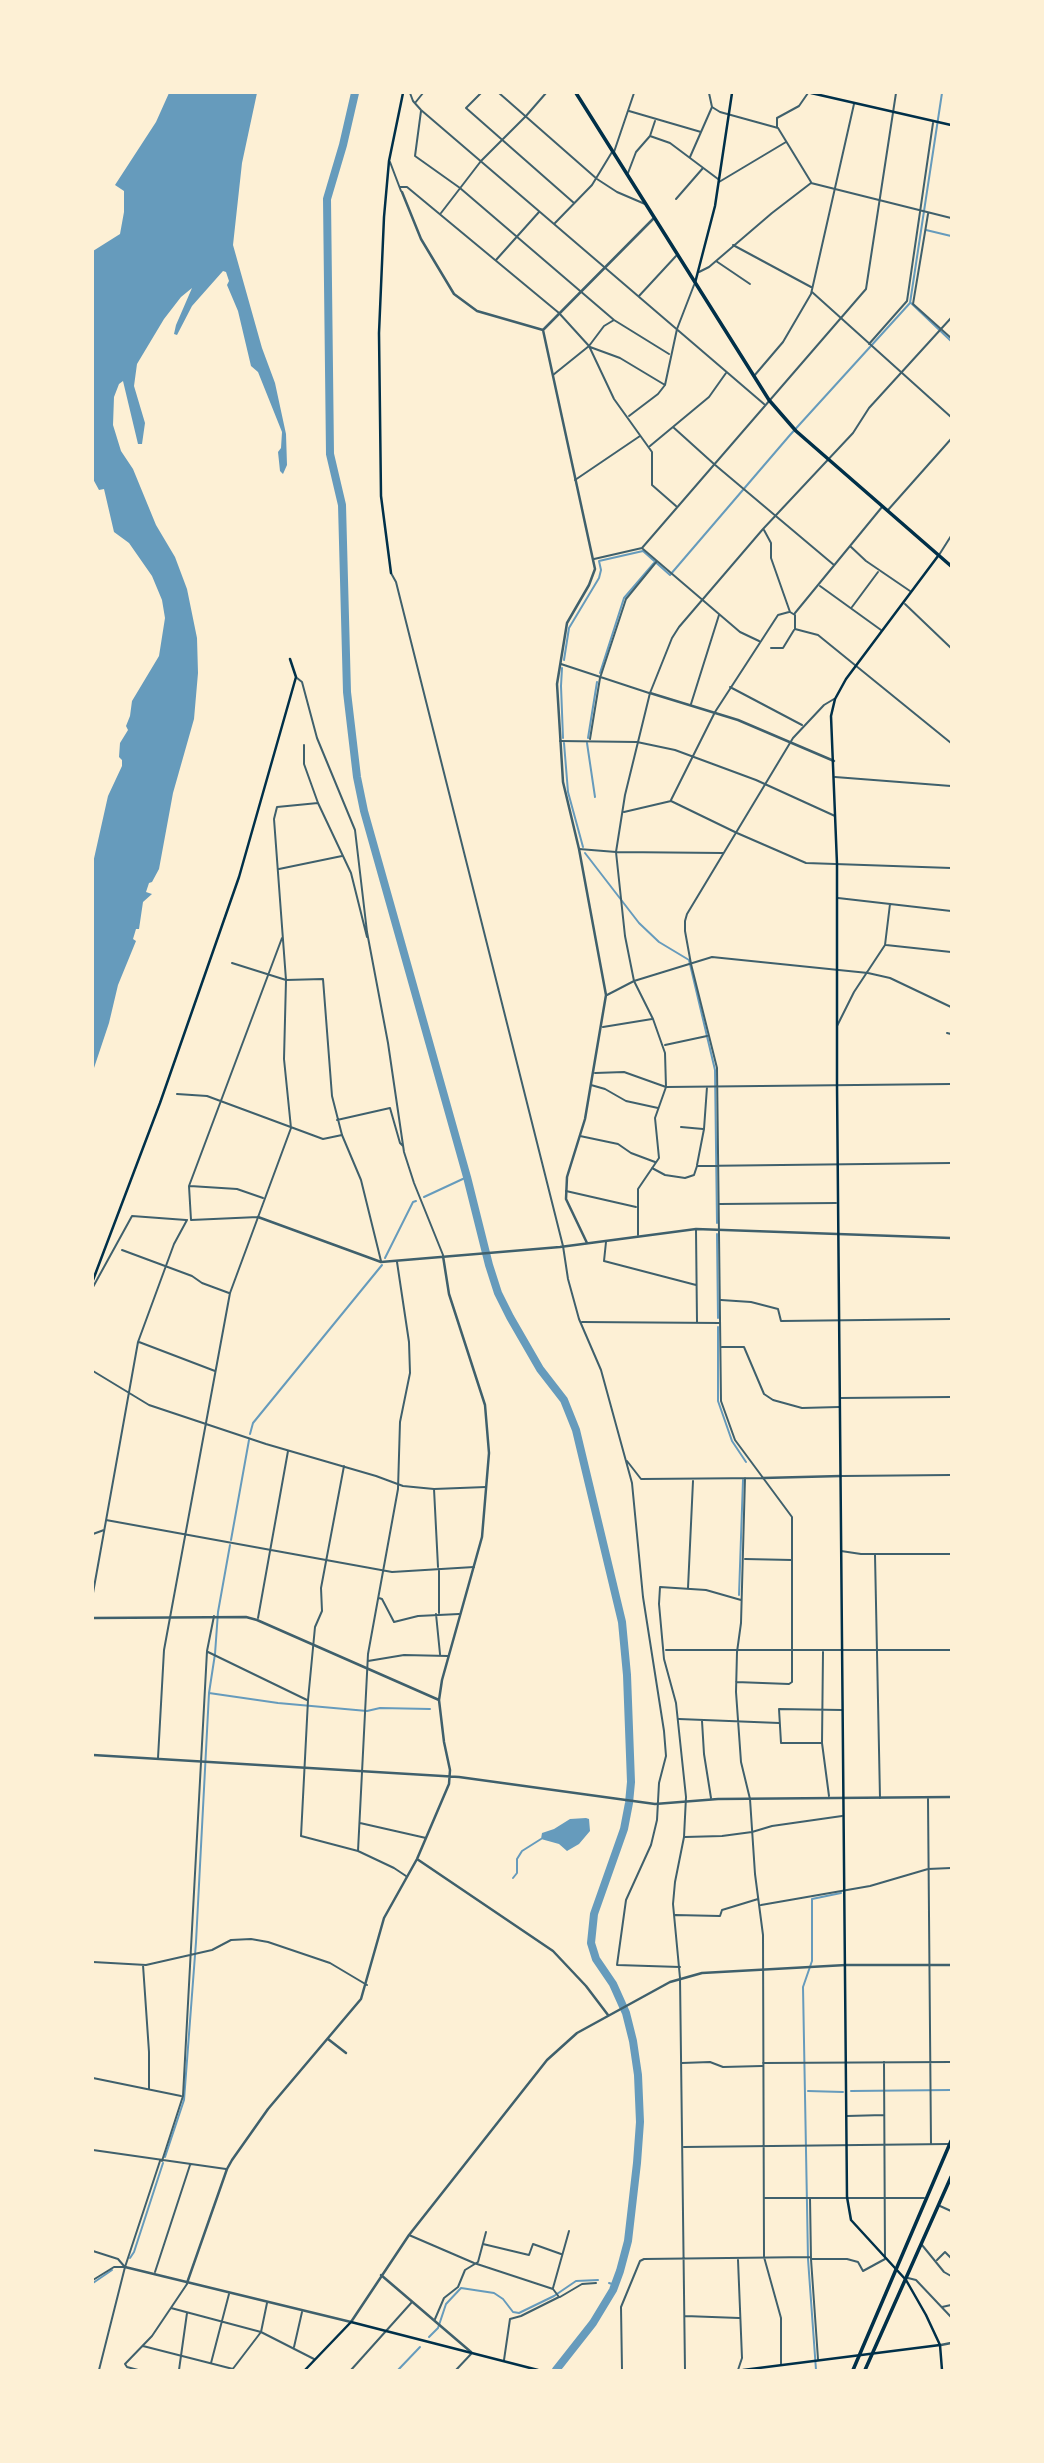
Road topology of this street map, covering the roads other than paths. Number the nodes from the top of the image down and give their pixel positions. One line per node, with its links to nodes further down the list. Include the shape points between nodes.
1 (403, 93): 33 (main road)
2 (410, 93): 15 (street)
3 (419, 93): 14 (street)
4 (424, 93): 14 (street)
5 (481, 93): 29 (street, via 466,108)
6 (499, 93): 22 (street)
7 (546, 93): 22 (street)
8 (576, 93): 31 (highway)
9 (634, 93): 19 (street)
10 (709, 93): 17 (street)
11 (732, 93): 21 (main road)
12 (810, 93): 16 (main road); 26 (street, via 799,106 777,118)
13 (896, 93): 20 (street)
14 (418, 99): 15 (street)
15 (415, 103): 18 (street)
16 (854, 103): 20 (main road); 42 (street)
17 (712, 107): 21 (street); 27 (street)
18 (421, 110): 34 (street); 41 (street, via 415,156)
19 (629, 111): 23 (street); 31 (street)
20 (893, 112): 24 (main road); 45 (street)
21 (729, 114): 26 (street); 38 (main road)
22 (526, 116): 29 (street); 37 (street)
23 (655, 119): 27 (street); 28 (street)
24 (933, 121): 25 (main road); 48 (street)
25 (951, 125)
26 (778, 128): 30 (street)
27 (701, 132): 32 (street)
28 (650, 136): 32 (street, via 670,143); 36 (street, via 636,152)
29 (503, 139): 34 (street); 46 (street)
30 (787, 141): 38 (street); 39 (street)
31 (614, 152): 36 (highway); 37 (street)
32 (690, 158): 35 (street)
33 (389, 161): 40 (street); 108 (main road, via 379,322 379,421 381,496)
34 (481, 161): 41 (street); 49 (street)
35 (703, 168): 38 (street); 44 (street)
36 (628, 174): 47 (highway)
37 (597, 179): 46 (street); 47 (street)
38 (719, 181): 61 (main road)
39 (811, 183): 42 (street); 56 (street)
40 (400, 187): 43 (street); 51 (street, via 407,187)
41 (460, 188): 51 (street); 55 (street)
42 (835, 188): 45 (street); 64 (street)
43 (402, 192): 73 (street, via 421,239 454,294 477,311)
44 (676, 199)
45 (880, 200): 48 (street); 68 (street, via 866,289)
46 (574, 203): 54 (street)
47 (646, 204): 52 (highway)
48 (920, 210): 50 (street); 75 (street, via 907,301)
49 (539, 211): 54 (street); 55 (street)
50 (928, 212): 53 (street); 72 (street, via 913,304)
51 (440, 214): 58 (street)
52 (655, 218): 57 (highway); 60 (street)
53 (951, 218)
54 (554, 224): 60 (street)
55 (516, 237): 58 (street); 65 (street)
56 (733, 246): 59 (street); 64 (street)
57 (678, 255): 62 (highway); 66 (street)
58 (496, 260): 67 (street)
59 (716, 261): 61 (street); 63 (street)
60 (604, 267): 65 (street); 66 (street)
61 (699, 272): 62 (main road)
62 (695, 283): 71 (street); 81 (highway)
63 (750, 284)
64 (812, 290): 68 (street); 81 (street, via 783,342)
65 (580, 292): 67 (street); 70 (street)
66 (639, 296): 71 (street)
67 (559, 313): 73 (street); 76 (street)
68 (840, 317): 75 (street); 83 (street)
69 (951, 318): 72 (street)
70 (614, 320): 76 (street); 77 (street)
71 (677, 329): 77 (street); 78 (street)
72 (941, 329): 74 (street); 79 (street)
73 (543, 330): 80 (street)
74 (951, 338)
75 (870, 345): 79 (street)
76 (589, 346): 80 (street); 82 (street, via 620,358); 85 (street, via 614,399)
77 (670, 354): 82 (street)
78 (727, 372): 84 (street); 87 (street, via 709,397)
79 (901, 373): 86 (street); 91 (street)
80 (553, 376): 93 (street)
81 (754, 376): 83 (highway)
82 (665, 386): 85 (street)
83 (769, 400): 84 (street); 91 (highway)
84 (765, 404): 92 (street)
85 (628, 416): 88 (street)
86 (951, 417)
87 (673, 427): 90 (street); 92 (street)
88 (641, 435): 90 (street); 93 (street)
89 (951, 439): 96 (street)
90 (649, 446): 95 (street, via 652,485)
91 (829, 460): 94 (highway); 97 (street)
92 (714, 464): 95 (street); 97 (street)
93 (575, 480): 103 (street)
94 (883, 506): 96 (highway); 100 (street)
95 (677, 507): 101 (street)
96 (888, 510): 102 (highway)
97 (776, 516): 98 (street); 105 (street)
98 (764, 529): 111 (street); 114 (street)
99 (951, 536): 102 (street)
100 (849, 545): 105 (street); 107 (street)
101 (642, 548): 103 (street); 104 (street)
102 (939, 555): 106 (highway); 110 (main road)
103 (594, 559): 123 (street, via 594,574 568,623)
104 (657, 561): 111 (street); 126 (street, via 626,599)
105 (834, 565): 109 (street)
106 (951, 566)
107 (879, 570): 110 (street); 113 (street)
108 (391, 573): 218 (street)
109 (819, 585): 113 (street); 116 (street)
110 (912, 592): 112 (main road)
111 (703, 600): 115 (street); 128 (street, via 672,638)
112 (904, 604): 118 (main road); 121 (street)
113 (852, 607): 118 (street)
114 (790, 612): 116 (street); 119 (street, via 778,615)
115 (719, 614): 119 (street); 130 (street)
116 (794, 614): 117 (street)
117 (795, 629): 120 (street, via 783,648); 124 (street, via 818,635)
118 (883, 631): 124 (main road)
119 (760, 642): 127 (street)
120 (771, 648)
121 (951, 648)
122 (290, 659): 125 (main road)
123 (560, 664): 126 (street); 133 (street)
124 (857, 665): 129 (main road); 137 (street)
125 (296, 677): 160 (street, via 302,682 317,738 355,830); 224 (main road, via 239,877)
126 (600, 678): 128 (street); 134 (street)
127 (730, 687): 131 (street); 132 (street)
128 (650, 693): 130 (street); 135 (street)
129 (835, 699): 132 (street); 140 (main road, via 831,716)
130 (691, 704): 131 (street)
131 (715, 712): 136 (street); 139 (street)
132 (803, 726): 136 (street)
133 (560, 740): 134 (street); 149 (street, via 563,782)
134 (590, 740): 135 (street)
135 (637, 742): 139 (street); 146 (street)
136 (792, 743): 140 (street); 142 (street)
137 (951, 743)
138 (304, 745): 145 (street, via 304,764)
139 (692, 757): 142 (street); 144 (street)
140 (834, 761): 141 (main road)
141 (835, 777): 143 (street); 147 (main road)
142 (766, 785): 147 (street); 148 (street)
143 (951, 786)
144 (671, 801): 146 (street); 148 (street)
145 (318, 803): 152 (street); 155 (street, via 277,807)
146 (622, 812): 150 (street)
147 (836, 816): 153 (main road)
148 (737, 833): 151 (street); 153 (street, via 806,863)
149 (579, 849): 150 (street); 170 (street)
150 (616, 852): 151 (street); 169 (street)
151 (724, 853): 164 (street, via 687,914)
152 (343, 855): 155 (street); 160 (street)
153 (838, 864): 154 (street); 156 (main road)
154 (951, 867)
155 (278, 870): 159 (street)
156 (838, 898): 157 (street); 165 (main road)
157 (890, 904): 158 (street); 161 (street)
158 (951, 911)
159 (283, 936): 167 (street); 168 (street)
160 (369, 942): 195 (street)
161 (885, 945): 162 (street); 166 (street)
162 (951, 951)
163 (232, 963): 167 (street)
164 (691, 964): 165 (street, via 712,957); 169 (street); 177 (street)
165 (836, 970): 166 (street); 174 (main road)
166 (868, 973): 171 (street, via 890,978); 174 (street)
167 (268, 974): 168 (street); 187 (street)
168 (286, 981): 189 (street, via 323,979); 191 (street, via 283,1048)
169 (634, 981): 170 (street); 172 (street)
170 (606, 995): 173 (street)
171 (951, 1007)
172 (653, 1019): 173 (street); 178 (street)
173 (600, 1027): 179 (street)
174 (836, 1027): 182 (main road)
175 (947, 1032): 176 (street)
176 (951, 1034)
177 (708, 1035): 178 (street); 183 (street)
178 (664, 1045): 184 (street)
179 (593, 1073): 181 (street); 184 (street, via 624,1072)
180 (951, 1084): 182 (street)
181 (591, 1085): 188 (street, via 626,1101); 194 (street)
182 (837, 1085): 183 (street); 198 (main road)
183 (718, 1086): 185 (street); 200 (street)
184 (666, 1087): 185 (street); 188 (street)
185 (706, 1087): 192 (street)
186 (177, 1094): 187 (street)
187 (221, 1102): 191 (street); 202 (street)
188 (659, 1108): 196 (street)
189 (337, 1120): 193 (street); 195 (street, via 390,1108)
190 (681, 1127): 192 (street)
191 (291, 1128): 193 (street, via 323,1139); 204 (street)
192 (704, 1129): 199 (street)
193 (342, 1135): 222 (street, via 361,1180)
194 (580, 1136): 196 (street, via 618,1144); 203 (street)
195 (404, 1147): 220 (street)
196 (656, 1162): 201 (street)
197 (951, 1163): 198 (street)
198 (837, 1164): 200 (street); 205 (main road)
199 (697, 1166): 200 (street); 201 (street, via 694,1175 685,1178)
200 (718, 1166): 206 (street)
201 (651, 1167): 207 (street, via 638,1189)
202 (189, 1186): 204 (street, via 237,1189); 210 (street)
203 (566, 1191): 207 (street); 217 (street)
204 (265, 1199): 208 (street)
205 (838, 1203): 206 (street); 213 (main road)
206 (719, 1204): 212 (street)
207 (637, 1207): 214 (street)
208 (258, 1217): 210 (street); 222 (street); 227 (street)
209 (187, 1220): 210 (street); 223 (street); 226 (street, via 132,1216)
210 (191, 1220)
211 (696, 1228): 212 (street); 214 (street); 225 (street)
212 (719, 1229): 213 (street); 228 (street)
213 (838, 1233): 215 (street); 230 (main road)
214 (638, 1236): 216 (street)
215 (951, 1238)
216 (607, 1240): 217 (street); 225 (street, via 604,1261)
217 (587, 1243): 218 (street)
218 (563, 1246): 220 (street); 231 (street)
219 (122, 1250): 223 (street)
220 (443, 1256): 221 (street); 252 (street, via 449,1294 485,1405)
221 (397, 1261): 222 (street); 251 (street, via 410,1361 400,1423)
222 (381, 1262)
223 (166, 1266): 227 (street); 234 (street)
224 (93, 1280)
225 (696, 1285): 232 (street)
226 (93, 1287)
227 (230, 1293): 237 (street)
228 (720, 1300): 230 (street, via 778,1309 781,1321); 233 (street)
229 (951, 1319): 230 (street)
230 (839, 1321): 240 (main road)
231 (581, 1323): 232 (street); 244 (street, via 601,1370)
232 (697, 1323): 233 (street)
233 (720, 1323): 235 (street)
234 (138, 1342): 237 (street); 238 (street)
235 (720, 1347): 241 (street, via 744,1347 764,1394 773,1400 802,1408); 249 (street, via 721,1401 734,1440)
236 (93, 1371): 238 (street)
237 (215, 1371): 242 (street)
238 (129, 1393): 242 (street, via 149,1405); 254 (street)
239 (951, 1397): 240 (street)
240 (840, 1398): 241 (main road)
241 (840, 1407): 247 (main road)
242 (205, 1423): 243 (street); 257 (street)
243 (289, 1450): 245 (street); 258 (street)
244 (626, 1460): 250 (street, via 641,1479); 315 (street, via 664,1731 666,1756)
245 (344, 1466): 251 (street); 263 (street)
246 (951, 1475): 247 (street)
247 (841, 1476): 249 (street); 259 (main road)
248 (745, 1478): 249 (street); 250 (street); 262 (street)
249 (763, 1478): 264 (street, via 792,1517)
250 (693, 1479): 268 (street)
251 (398, 1484): 253 (street); 267 (street)
252 (486, 1487): 253 (street); 265 (street)
253 (434, 1489): 266 (street)
254 (106, 1520): 255 (street); 257 (street)
255 (104, 1530): 256 (street); 269 (street)
256 (93, 1534)
257 (186, 1534): 258 (street); 274 (street)
258 (270, 1550): 263 (street); 277 (street)
259 (841, 1551): 261 (street); 283 (main road)
260 (951, 1554): 261 (street)
261 (875, 1555): 284 (street)
262 (743, 1559): 264 (street); 271 (street)
263 (326, 1560): 267 (street); 278 (street, via 322,1611)
264 (793, 1560): 286 (street)
265 (475, 1567): 266 (street); 273 (street)
266 (439, 1568): 267 (street); 272 (street)
267 (383, 1571): 270 (street)
268 (688, 1589): 271 (street); 279 (street, via 660,1587)
269 (93, 1593)
270 (378, 1598): 272 (street, via 394,1622); 289 (street)
271 (742, 1601): 285 (street)
272 (438, 1614): 273 (street); 287 (street)
273 (460, 1614): 288 (street)
274 (170, 1616): 275 (street); 276 (street); 302 (street)
275 (214, 1616): 277 (street); 281 (street)
276 (93, 1618)
277 (257, 1620): 278 (street)
278 (313, 1645): 290 (street); 292 (street)
279 (665, 1650): 285 (street); 296 (street)
280 (951, 1650): 284 (street)
281 (207, 1651): 292 (street); 303 (street)
282 (823, 1651): 283 (street); 286 (street); 294 (street)
283 (842, 1651): 284 (street); 295 (main road)
284 (878, 1651): 311 (street)
285 (737, 1652): 286 (street); 291 (street)
286 (794, 1652): 291 (street, via 789,1685)
287 (440, 1655): 288 (street); 289 (street)
288 (449, 1656): 293 (street)
289 (368, 1661): 290 (street)
290 (367, 1669): 293 (street); 305 (street)
291 (736, 1682): 298 (street)
292 (308, 1700): 304 (street)
293 (439, 1700): 306 (street)
294 (822, 1709): 295 (street); 299 (street, via 779,1709); 300 (street)
295 (843, 1710): 308 (main road)
296 (678, 1719): 297 (street); 314 (street)
297 (702, 1721): 298 (street); 312 (street)
298 (739, 1723): 299 (street); 313 (street, via 741,1762)
299 (780, 1723): 300 (street, via 781,1743)
300 (821, 1743): 307 (street)
301 (93, 1755): 302 (street)
302 (158, 1759): 303 (street)
303 (203, 1762): 304 (street); 332 (street)
304 (304, 1768): 305 (street); 321 (street, via 301,1836)
305 (362, 1771): 306 (street); 317 (street)
306 (450, 1776): 315 (street); 320 (street)
307 (829, 1797): 308 (street); 313 (street)
308 (844, 1797): 311 (street); 316 (main road)
309 (928, 1797): 310 (street); 311 (street); 324 (street)
310 (951, 1797)
311 (880, 1798)
312 (711, 1799): 313 (street); 314 (street)
313 (750, 1799): 318 (street)
314 (686, 1801): 315 (street); 319 (street)
315 (657, 1804): 338 (street, via 651,1845 626,1900 617,1965)
316 (844, 1815): 318 (street); 328 (main road)
317 (359, 1822): 320 (street); 321 (street)
318 (752, 1832): 319 (street); 329 (street)
319 (684, 1837): 331 (street)
320 (427, 1838): 322 (street)
321 (358, 1852): 326 (street)
322 (417, 1859): 326 (street); 342 (street, via 553,1951)
323 (93, 1861): 327 (street)
324 (928, 1868): 325 (street); 328 (street); 336 (street)
325 (951, 1868)
326 (407, 1876): 341 (street, via 384,1918)
327 (93, 1889)
328 (845, 1891): 330 (street); 335 (main road)
329 (759, 1899): 330 (street); 331 (street, via 722,1910 720,1916)
330 (760, 1906): 339 (street)
331 (674, 1915): 338 (street)
332 (191, 1954): 334 (street); 341 (street, via 238,1939 268,1941 330,1963); 353 (street)
333 (93, 1962): 334 (street)
334 (143, 1965): 352 (street)
335 (846, 1965): 336 (street); 339 (street); 345 (main road)
336 (930, 1965): 337 (street); 347 (street)
337 (951, 1965)
338 (680, 1967): 340 (street)
339 (762, 1969): 340 (street); 350 (street)
340 (680, 1978): 342 (street); 349 (street)
341 (367, 1984): 343 (street, via 362,1999)
342 (609, 2015): 376 (street, via 568,2039 547,2060)
343 (328, 2039): 344 (street); 365 (street, via 268,2109)
344 (346, 2053)
345 (846, 2062): 346 (street); 350 (street); 355 (main road)
346 (884, 2062): 347 (street); 354 (street)
347 (930, 2062): 348 (street); 357 (street)
348 (951, 2062)
349 (682, 2063): 350 (street); 361 (street)
350 (763, 2064): 359 (street)
351 (93, 2078): 352 (street)
352 (149, 2089): 353 (street)
353 (183, 2096): 363 (street)
354 (885, 2115): 355 (street); 358 (street)
355 (847, 2116): 360 (main road)
356 (951, 2143): 357 (street); 371 (highway)
357 (931, 2144): 358 (street)
358 (885, 2145): 360 (street); 368 (street)
359 (764, 2146): 360 (street); 361 (street); 369 (street)
360 (847, 2146): 367 (main road)
361 (683, 2147): 385 (street)
362 (93, 2150): 363 (street)
363 (161, 2161): 364 (street); 389 (street)
364 (190, 2164): 365 (street); 391 (street)
365 (227, 2169): 396 (street)
366 (951, 2177): 372 (highway)
367 (847, 2197): 368 (street); 370 (street); 386 (main road, via 851,2220)
368 (885, 2197): 371 (street); 386 (street)
369 (764, 2198): 370 (street); 382 (street)
370 (810, 2198): 383 (street)
371 (926, 2199): 390 (highway)
372 (939, 2206): 373 (street); 378 (highway)
373 (951, 2211)
374 (569, 2231): 380 (street)
375 (486, 2232): 377 (street)
376 (409, 2235): 388 (street); 392 (street)
377 (483, 2244): 380 (street, via 529,2255 533,2244); 388 (street)
378 (922, 2245): 387 (street); 394 (highway)
379 (93, 2251): 389 (street, via 118,2259)
380 (561, 2254): 398 (street)
381 (738, 2258): 382 (street); 385 (street); 410 (street)
382 (764, 2258): 383 (street); 428 (street, via 780,2318)
383 (811, 2258): 386 (street, via 847,2259 858,2262 863,2271); 425 (street)
384 (951, 2258): 387 (street, via 945,2252)
385 (683, 2259): 408 (street); 438 (street, via 640,2261 621,2307)
386 (886, 2259): 390 (main road)
387 (937, 2260): 393 (street)
388 (474, 2263): 398 (street); 413 (street, via 444,2298)
389 (125, 2267): 391 (street); 395 (street, via 114,2267); 430 (street)
390 (895, 2269): 394 (main road); 423 (highway)
391 (154, 2275): 396 (street)
392 (381, 2275): 401 (street); 412 (street)
393 (951, 2276)
394 (907, 2279): 404 (street, via 916,2280); 417 (main road); 421 (highway)
395 (93, 2280)
396 (187, 2283): 399 (street); 405 (street)
397 (596, 2283): 400 (street)
398 (553, 2289): 400 (street)
399 (229, 2292): 402 (street); 411 (street)
400 (557, 2295): 426 (street, via 510,2319)
401 (412, 2301): 413 (street); 414 (street)
402 (267, 2302): 406 (street); 415 (street)
403 (951, 2305): 404 (street)
404 (942, 2307): 409 (street)
405 (171, 2308): 407 (street); 418 (street)
406 (302, 2311): 412 (street); 419 (street)
407 (187, 2313): 411 (street); 422 (street)
408 (684, 2316): 410 (street); 439 (street)
409 (951, 2317)
410 (740, 2318): 440 (street)
411 (223, 2321): 415 (street); 427 (street)
412 (351, 2322): 414 (main road); 424 (main road)
413 (438, 2322): 420 (street)
414 (386, 2331): 420 (main road); 435 (street)
415 (261, 2332): 419 (street); 433 (street)
416 (951, 2343): 417 (street)
417 (940, 2345): 421 (main road); 444 (main road)
418 (143, 2346): 422 (street); 431 (street, via 125,2364)
419 (293, 2348): 424 (street)
420 (472, 2353): 426 (main road); 436 (street)
421 (873, 2353): 423 (main road); 443 (highway)
422 (181, 2356): 427 (street); 432 (street)
423 (859, 2356): 425 (main road); 442 (highway)
424 (315, 2360): 434 (main road)
425 (818, 2360): 428 (main road)
426 (504, 2361): 437 (main road)
427 (211, 2363): 433 (street)
428 (780, 2365): 429 (main road); 441 (street)
429 (762, 2369): 440 (main road)
430 (99, 2370)
431 (138, 2370)
432 (179, 2370)
433 (233, 2370)
434 (305, 2370)
435 (351, 2370)
436 (456, 2370)
437 (538, 2370)
438 (622, 2370)
439 (684, 2370)
440 (740, 2370)
441 (778, 2370)
442 (853, 2370)
443 (865, 2370)
444 (942, 2370)

